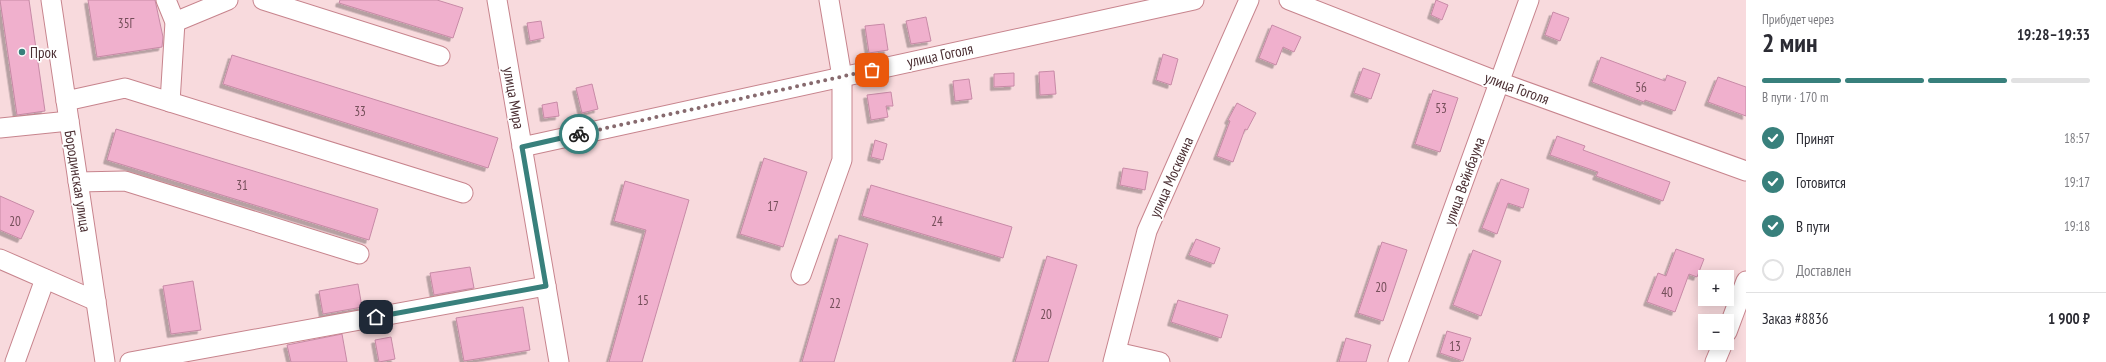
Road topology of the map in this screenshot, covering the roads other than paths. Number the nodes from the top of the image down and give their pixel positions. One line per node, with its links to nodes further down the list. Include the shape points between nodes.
1 (51, 0): 16 (street, Бородинская улица)
2 (166, 0): 12 (street)
3 (228, 0): 12 (street)
4 (263, 0): 13 (street)
5 (497, 0): 20 (street, улица Мира)
6 (829, 0): 14 (street)
7 (1194, 0): 11 (street, улица Гоголя)
8 (1249, 0): 33 (street, улица Москвина, via 1147,231)
9 (1289, 0): 15 (street, улица Гоголя)
10 (1529, 0): 15 (street, улица Вейнбаума)
11 (1122, 8): 14 (street, улица Гоголя)
12 (175, 22): 17 (street)
13 (440, 56)
14 (842, 77): 20 (street, улица Гоголя); 26 (street, via 842,160)
15 (1499, 82): 21 (street, улица Гоголя); 39 (street, улица Вейнбаума)
16 (66, 101): 17 (street, via 125,88); 18 (street, Бородинская улица)
17 (170, 102): 23 (street)
18 (69, 121): 19 (street); 22 (street, Бородинская улица)
19 (0, 128)
20 (522, 147): 29 (street, улица Мира)
21 (1746, 171)
22 (78, 182): 24 (street, via 125,181); 30 (street, Бородинская улица)
23 (463, 193)
24 (359, 254)
25 (0, 259): 27 (street)
26 (801, 275)
27 (45, 279): 30 (street); 34 (street)
28 (1746, 281): 31 (street)
29 (546, 286): 36 (street); 37 (street, улица Мира)
30 (96, 301): 35 (street, Бородинская улица)
31 (1734, 314)
32 (1720, 350): 40 (street)
33 (1115, 357): 38 (street)
34 (14, 362)
35 (105, 362)
36 (130, 362)
37 (559, 362)
38 (1160, 362)
39 (1398, 362)
40 (1716, 362)

